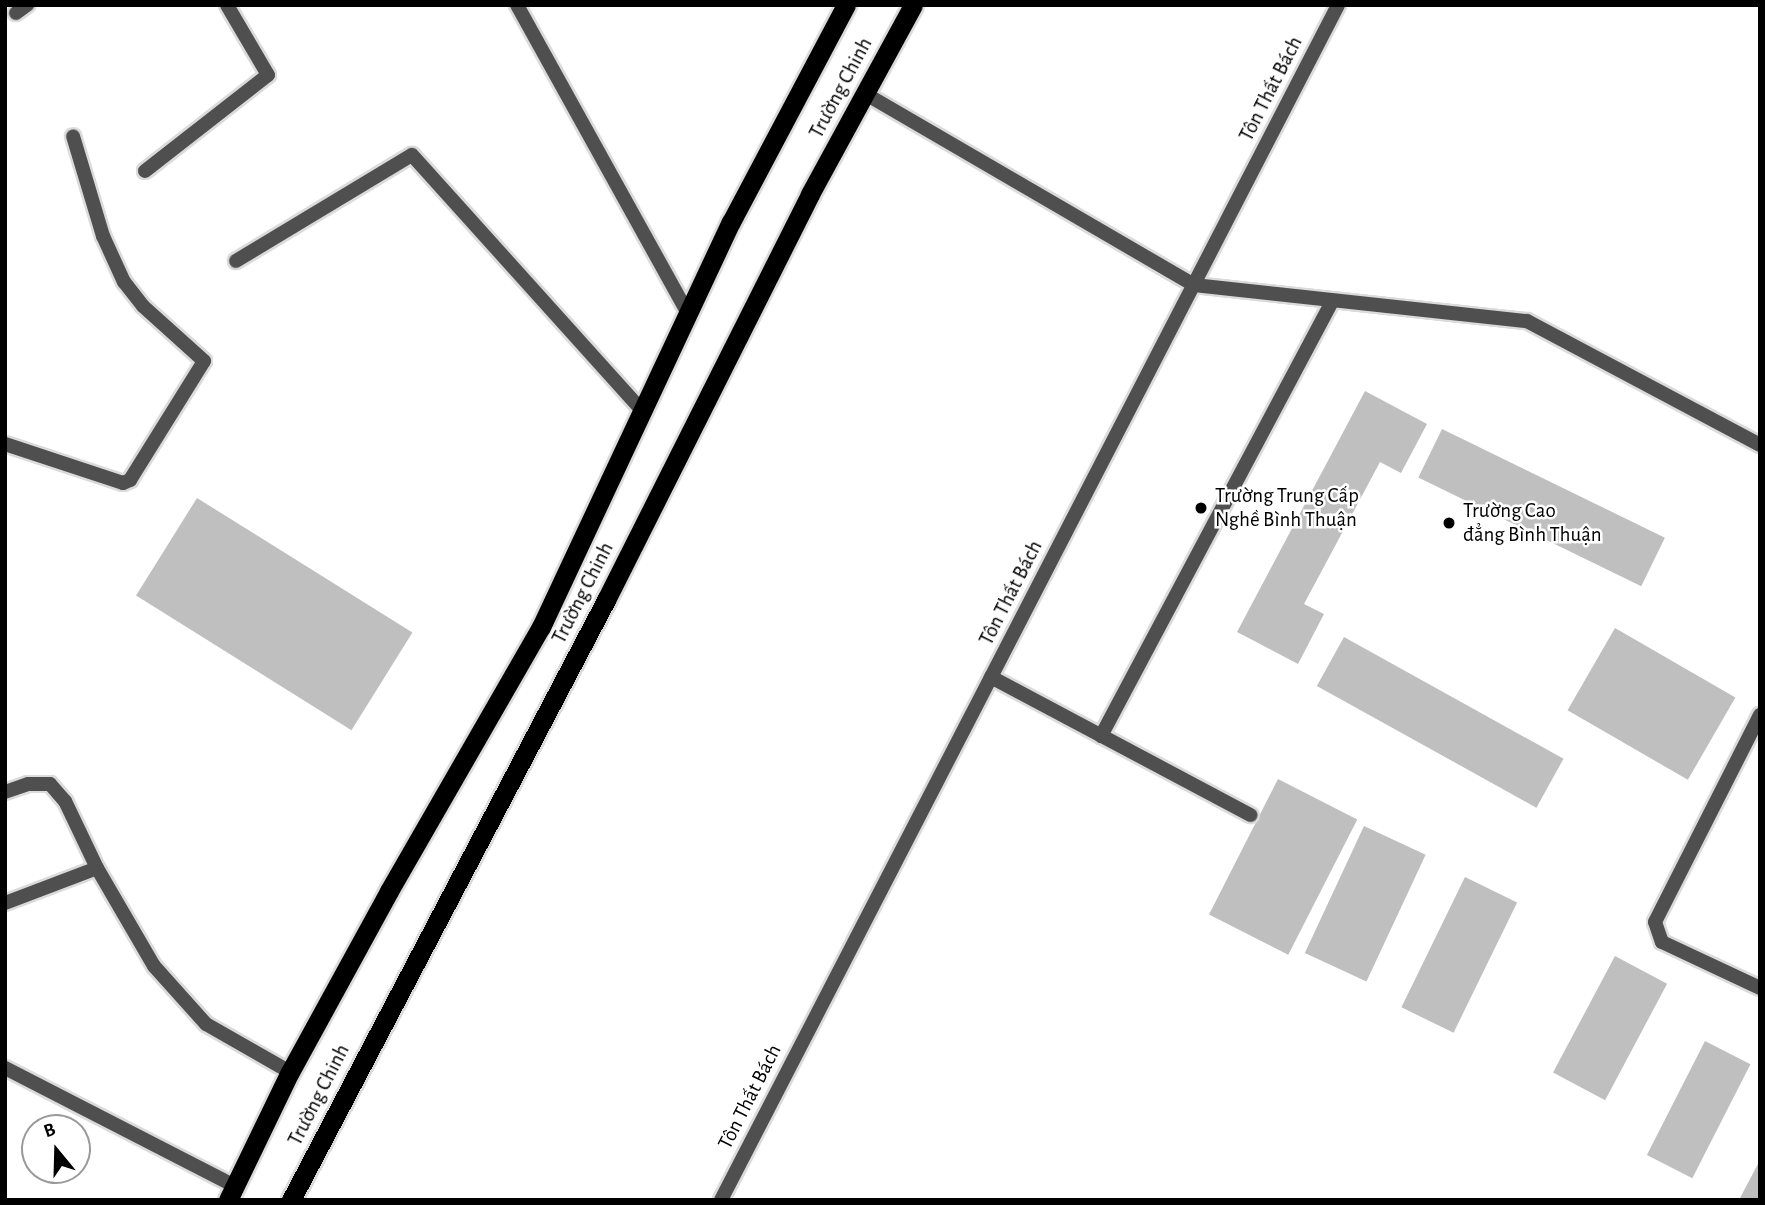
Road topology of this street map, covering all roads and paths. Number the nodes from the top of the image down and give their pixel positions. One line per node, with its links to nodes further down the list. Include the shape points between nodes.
1 (227, 5): 8 (street, via 268,75)
2 (517, 5): 12 (street)
3 (846, 5): 12 (highway, Trường Chinh, via 731,222)
4 (913, 5): 6 (highway, Trường Chinh)
5 (1338, 5): 10 (street, Tôn Thất Bách)
6 (864, 93): 10 (street); 27 (highway, Trường Chinh, via 714,380 606,600)
7 (73, 136): 14 (street, via 103,236 124,282 142,306 205,361 130,480 123,483)
8 (145, 171)
9 (236, 261): 13 (street, via 412,155)
10 (1194, 285): 11 (street); 16 (street, Tôn Thất Bách)
11 (1332, 301): 15 (street, via 1527,321); 18 (street)
12 (688, 314): 13 (highway, Trường Chinh)
13 (643, 412): 25 (highway, Trường Chinh, via 541,627)
14 (5, 443)
15 (1760, 445)
16 (991, 677): 18 (street); 28 (street, Tôn Thất Bách)
17 (1760, 715): 23 (street, via 1655,922 1662,942)
18 (1101, 736): 20 (street)
19 (5, 792): 21 (street, via 28,784 50,784 65,800)
20 (1251, 815)
21 (97, 868): 22 (street); 25 (street, via 154,967 206,1024)
22 (5, 903)
23 (1760, 988)
24 (5, 1068): 26 (street)
25 (290, 1072): 26 (highway, Trường Chinh)
26 (231, 1193)
27 (291, 1200)
28 (721, 1200)

